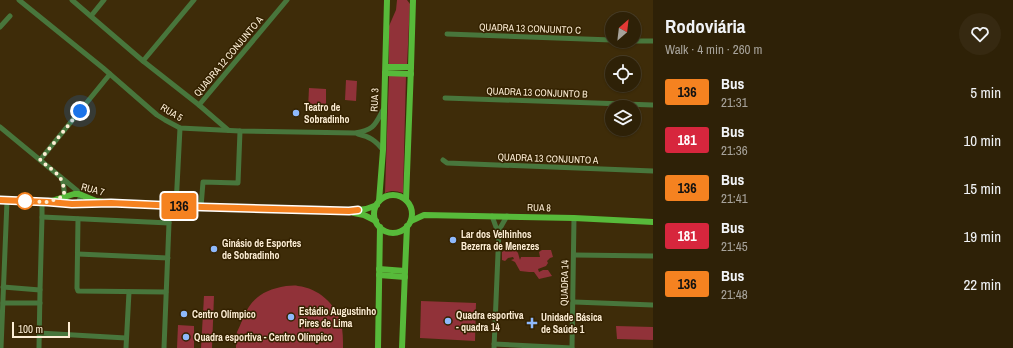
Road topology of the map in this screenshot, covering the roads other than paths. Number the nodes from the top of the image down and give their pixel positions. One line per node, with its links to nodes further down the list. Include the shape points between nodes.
1 (19, 0): 18 (street, RUA 5)
2 (72, 0): 9 (street)
3 (104, 0): 9 (street)
4 (194, 0): 15 (street)
5 (287, 0): 21 (street, QUADRA 12 CONJUNTO A)
6 (387, 0): 17 (main road, RUA 3)
7 (413, 0): 16 (main road)
8 (10, 16): 10 (street)
9 (91, 16): 15 (street)
10 (0, 27)
11 (446, 34): 12 (street, QUADRA 13 CONJUNTO C)
12 (605, 40)
13 (641, 41): 14 (street)
14 (653, 41)
15 (144, 61): 21 (street)
16 (411, 67): 17 (main road); 19 (main road)
17 (386, 70): 19 (main road); 23 (main road, RUA 3)
18 (110, 74): 25 (street, RUA 5, via 157,114); 30 (street)
19 (411, 74): 37 (main road)
20 (445, 98): 22 (street, QUADRA 13 CONJUNTO B)
21 (199, 105): 26 (street)
22 (653, 105)
23 (384, 109): 28 (street, via 374,126 369,130); 29 (main road, RUA 3)
24 (0, 127): 30 (street)
25 (180, 128): 26 (street, RUA 5); 43 (street)
26 (228, 130): 27 (street, RUA 5)
27 (240, 130): 28 (street, RUA 5); 45 (street, via 238,183 203,182)
28 (355, 133): 29 (street, via 376,141)
29 (383, 150): 40 (main road, RUA 3)
30 (40, 160): 33 (street)
31 (443, 160): 32 (street, QUADRA 13 CONJUNTO A, via 447,163)
32 (653, 171)
33 (61, 178): 34 (street); 35 (street)
34 (82, 195): 35 (main road, RUA 7); 39 (main road, RUA 7, via 96,201); 41 (street)
35 (64, 196): 38 (main road, RUA 7); 41 (street, via 67,201)
36 (3, 200): 38 (main road, RUA 7); 59 (street)
37 (406, 200): 40 (main road, via 392,195); 44 (main road)
38 (45, 202): 41 (main road, RUA 7); 50 (street)
39 (111, 203): 41 (main road, RUA 7); 42 (main road, RUA 7)
40 (378, 203): 46 (main road, RUA 7, via 366,209); 53 (main road, via 374,216)
41 (74, 204)
42 (168, 206): 43 (main road, RUA 7); 55 (street)
43 (176, 206): 45 (main road, RUA 7)
44 (410, 206): 47 (main road); 56 (main road, via 412,211)
45 (202, 207): 46 (main road, RUA 7)
46 (349, 211): 53 (main road)
47 (424, 215): 48 (main road, RUA 8); 56 (main road, RUA 8)
48 (492, 216): 49 (main road, RUA 8); 58 (street)
49 (507, 216): 51 (main road, RUA 8); 58 (street)
50 (42, 217): 52 (street); 68 (street)
51 (574, 218): 54 (main road, RUA 8); 61 (street, QUADRA 14)
52 (78, 219): 55 (street); 60 (street)
53 (376, 221): 57 (main road)
54 (653, 222)
55 (169, 223): 63 (street)
56 (409, 224): 57 (main road, via 397,232 385,231); 66 (main road)
57 (380, 227): 64 (main road)
58 (499, 228): 78 (street, QUADRA 14)
59 (3, 240): 65 (street)
60 (78, 254): 63 (street); 69 (street, via 78,291)
61 (574, 255): 62 (street); 71 (street, QUADRA 14)
62 (653, 256)
63 (168, 258): 70 (street)
64 (379, 272): 66 (main road); 83 (main road)
65 (2, 274): 67 (street)
66 (405, 274): 84 (main road)
67 (3, 287): 68 (street); 72 (street)
68 (40, 290): 73 (street)
69 (129, 292): 70 (street); 77 (street)
70 (166, 292): 82 (street)
71 (574, 302): 74 (street); 85 (street, QUADRA 14)
72 (3, 303): 73 (street); 75 (street)
73 (40, 303): 76 (street)
74 (653, 305)
75 (1, 310): 79 (street)
76 (39, 333): 77 (street); 80 (street)
77 (126, 338): 81 (street)
78 (494, 346): 85 (street, QUADRA 14)
79 (1, 348)
80 (39, 348)
81 (126, 348)
82 (164, 348)
83 (378, 348)
84 (402, 348)
85 (572, 348)

